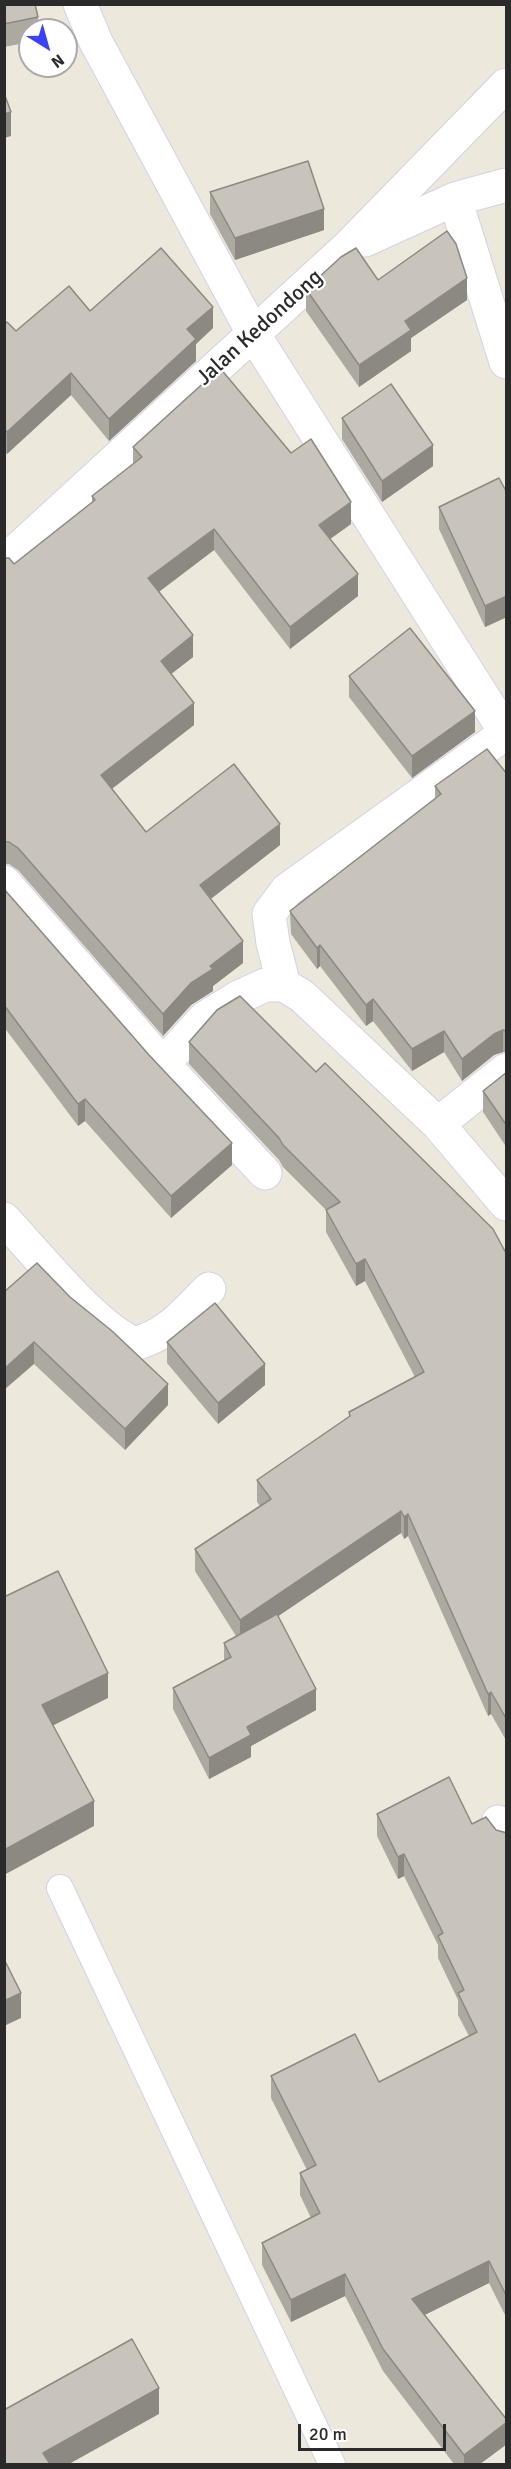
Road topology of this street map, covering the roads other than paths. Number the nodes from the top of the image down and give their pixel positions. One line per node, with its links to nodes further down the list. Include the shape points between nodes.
1 (80, 4): 6 (street, via 96,42)
2 (507, 85): 5 (street, Jalan Kedondong)
3 (507, 186): 4 (street)
4 (455, 199): 5 (street); 7 (street)
5 (347, 248): 6 (street, Jalan Kedondong)
6 (254, 335): 8 (street, Jalan Kedondong); 9 (street)
7 (507, 362)
8 (4, 562)
9 (506, 733): 11 (street, via 287,890 269,914)
10 (4, 882): 12 (street)
11 (284, 985): 12 (street, via 265,985 205,1018); 14 (street, via 302,996)
12 (163, 1064): 15 (street)
13 (507, 1070): 14 (street)
14 (438, 1124): 16 (street)
15 (265, 1173)
16 (507, 1204)
17 (4, 1219): 18 (street, via 82,1303 134,1344 153,1339 171,1326)
18 (209, 1289)
19 (60, 1888): 20 (lane)
20 (332, 2464)

